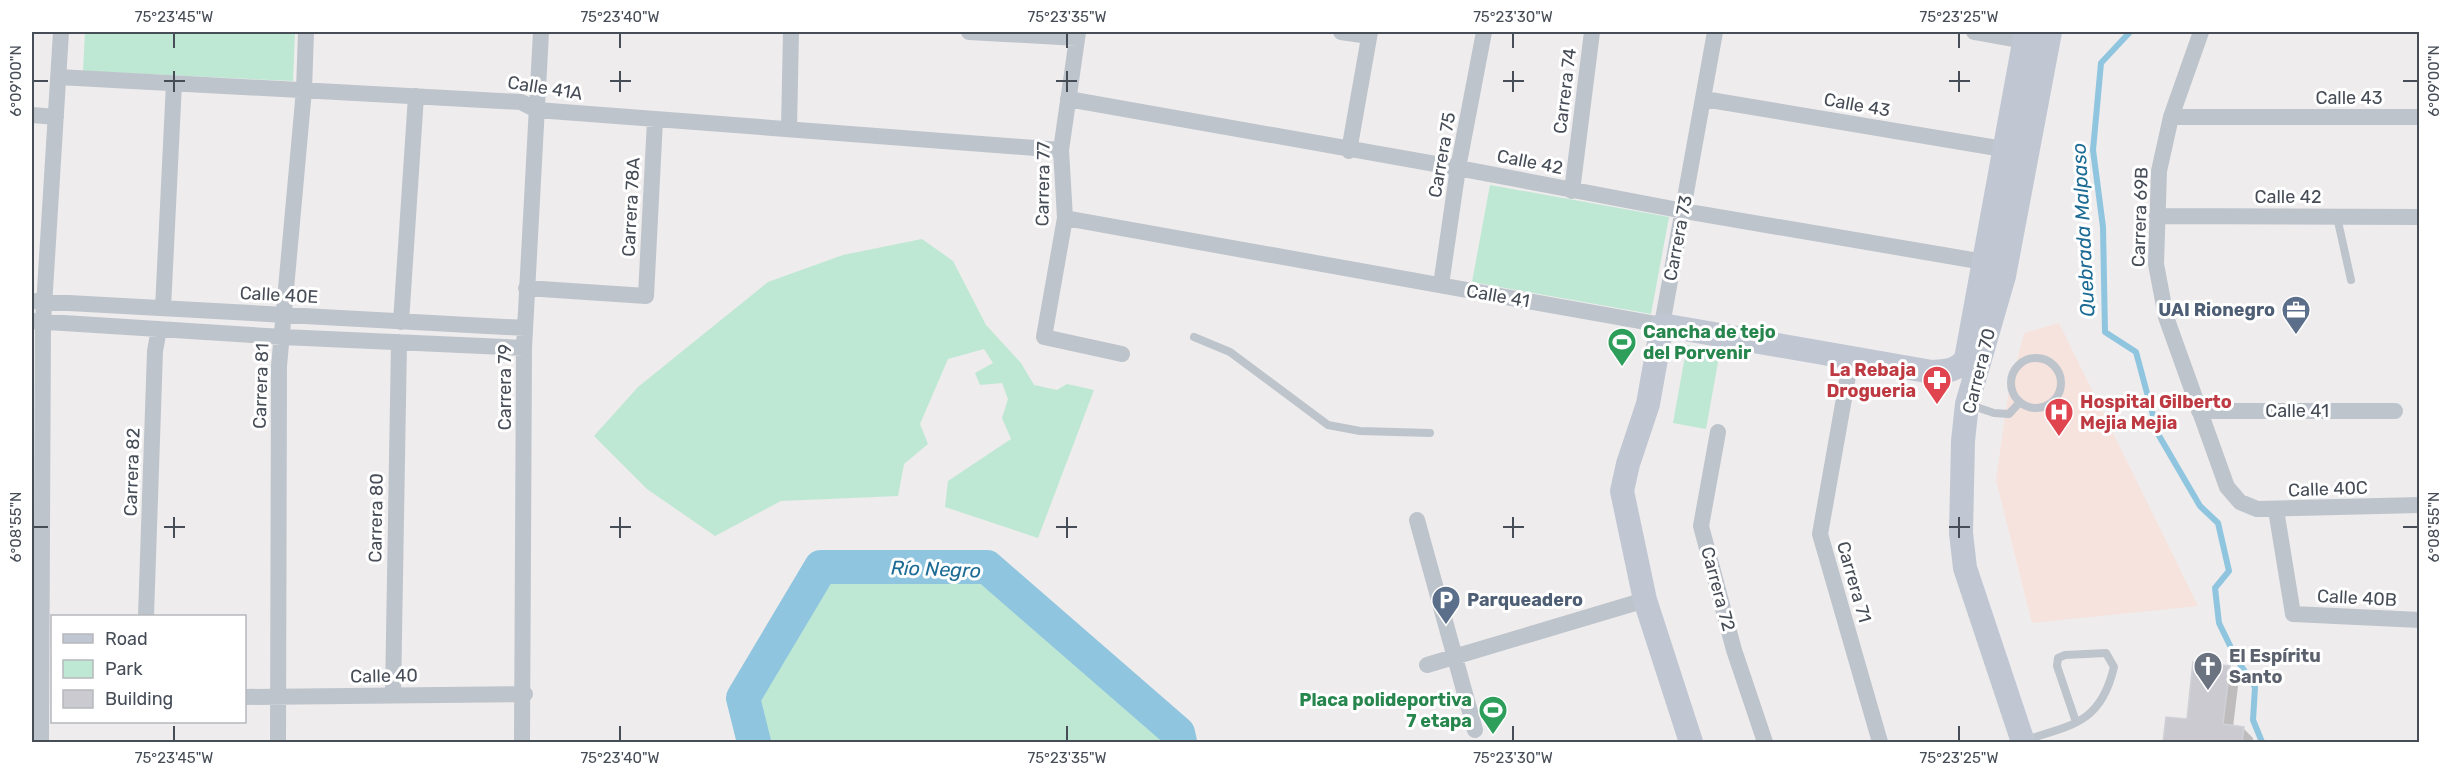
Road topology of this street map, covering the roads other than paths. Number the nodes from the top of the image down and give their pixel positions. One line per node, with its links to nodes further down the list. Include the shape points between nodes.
1 (61, 32): 16 (street)
2 (306, 32): 18 (street, Carrera 81)
3 (541, 32): 22 (street, Carrera 79)
4 (791, 32): 28 (street)
5 (969, 32): 14 (street)
6 (1341, 32): 13 (street)
7 (1484, 32): 32 (street, Carrera 75)
8 (1592, 32): 33 (street, Carrera 74)
9 (1715, 32): 21 (street, Carrera 73)
10 (1974, 32): 15 (street)
11 (2050, 32): 61 (street, Carrera 70, via 2004,276)
12 (2201, 32): 25 (street, Carrera 69B)
13 (1369, 34): 31 (street)
14 (1078, 35): 20 (street, Carrera 77)
15 (2025, 36): 29 (street, Carrera 70)
16 (58, 77): 17 (street, Calle 41A); 24 (street)
17 (174, 83): 18 (street, Calle 41A); 44 (street)
18 (304, 90): 19 (street, Calle 41A); 45 (street, Carrera 81)
19 (416, 96): 22 (street, Calle 41A, via 521,102); 47 (street)
20 (1068, 99): 30 (street, Carrera 77); 31 (street, Calle 42)
21 (1704, 99): 29 (street, Calle 43); 34 (street, Carrera 73)
22 (537, 110): 27 (street, Calle 41A); 42 (street, Carrera 79)
23 (32, 115): 24 (street)
24 (56, 117): 43 (street)
25 (2171, 117): 26 (street, Calle 43); 35 (street, Carrera 69B, via 2159,171)
26 (2420, 117)
27 (655, 120): 28 (street, Calle 41A); 42 (street, Carrera 78A, via 646,296)
28 (789, 128): 30 (street, Calle 41A)
29 (2003, 149): 39 (street, Carrera 70)
30 (1061, 150): 38 (street, Carrera 77)
31 (1349, 151): 32 (street, Calle 42)
32 (1458, 168): 33 (street, Calle 42); 41 (street, Carrera 75)
33 (1572, 191): 34 (street, Calle 42)
34 (1684, 211): 39 (street, Calle 42); 48 (street, Carrera 73)
35 (2157, 216): 36 (street, Calle 42); 62 (street, Carrera 69B, via 2156,264 2166,317)
36 (2337, 217): 37 (street, Calle 42); 40 (lane)
37 (2420, 217)
38 (1065, 218): 41 (street, Calle 41); 56 (street, Carrera 77, via 1044,337)
39 (1984, 262): 59 (street, Carrera 70, via 1966,359 1954,369)
40 (2350, 280)
41 (1441, 285): 48 (street, Calle 41)
42 (526, 288): 49 (street, Carrera 79)
43 (38, 302): 44 (street, Calle 40E); 46 (street)
44 (163, 309): 45 (street, Calle 40E)
45 (284, 315): 47 (street, Calle 40E); 52 (street, Carrera 81)
46 (37, 322): 50 (street); 75 (street)
47 (401, 322): 49 (street, Calle 40E)
48 (1662, 325): 51 (street, Calle 41); 58 (street, Carrera 73)
49 (525, 328): 55 (street, Carrera 79)
50 (159, 329): 52 (street); 71 (street, Carrera 82)
51 (1700, 332): 57 (street, Calle 41); 58 (street, via 1681,339)
52 (283, 337): 54 (street); 79 (street, Carrera 81, via 279,366)
53 (1194, 337): 65 (lane, via 1230,352 1328,425 1360,431)
54 (399, 342): 55 (street); 77 (street, Carrera 80)
55 (524, 348): 76 (street, Carrera 79)
56 (1122, 354)
57 (1851, 359): 59 (street, Calle 41); 88 (street, Carrera 71, via 1820,534)
58 (1655, 364): 70 (street, Carrera 73, via 1648,405 1622,490)
59 (1932, 372): 61 (street)
60 (2019, 402): 60 (lane, via 2039,408 2056,398 2061,378 2049,362 2030,359 2013,372 2013,394); 61 (lane, via 2009,414 1994,414)
61 (1967, 404): 82 (street, Carrera 70, via 1961,524 1965,568)
62 (2199, 411): 63 (street, Calle 41); 66 (street, Carrera 69B, via 2227,487)
63 (2396, 411)
64 (1718, 432): 87 (street, Carrera 72, via 1701,526 1734,650)
65 (1430, 433)
66 (2240, 502): 68 (street, Calle 40C)
67 (2420, 505): 68 (street, Calle 40C)
68 (2276, 510): 72 (street, Calle 40B, via 2293,614)
69 (1417, 520): 73 (street)
70 (1645, 600): 73 (street); 86 (street)
71 (146, 615)
72 (2420, 620)
73 (1455, 657): 74 (street); 81 (street)
74 (1427, 665)
75 (41, 691): 83 (street)
76 (525, 694): 77 (street, Calle 40); 85 (street, Carrera 79)
77 (393, 695): 79 (street, Calle 40)
78 (246, 697): 79 (street, Calle 40)
79 (278, 697): 84 (street, Carrera 81)
80 (2076, 722): 80 (lane, via 2097,708 2109,690 2114,667 2106,653 2058,658 2057,666); 82 (lane)
81 (1475, 730)
82 (2023, 741)
83 (41, 742)
84 (278, 742)
85 (522, 742)
86 (1691, 742)
87 (1765, 742)
88 (1880, 742)

